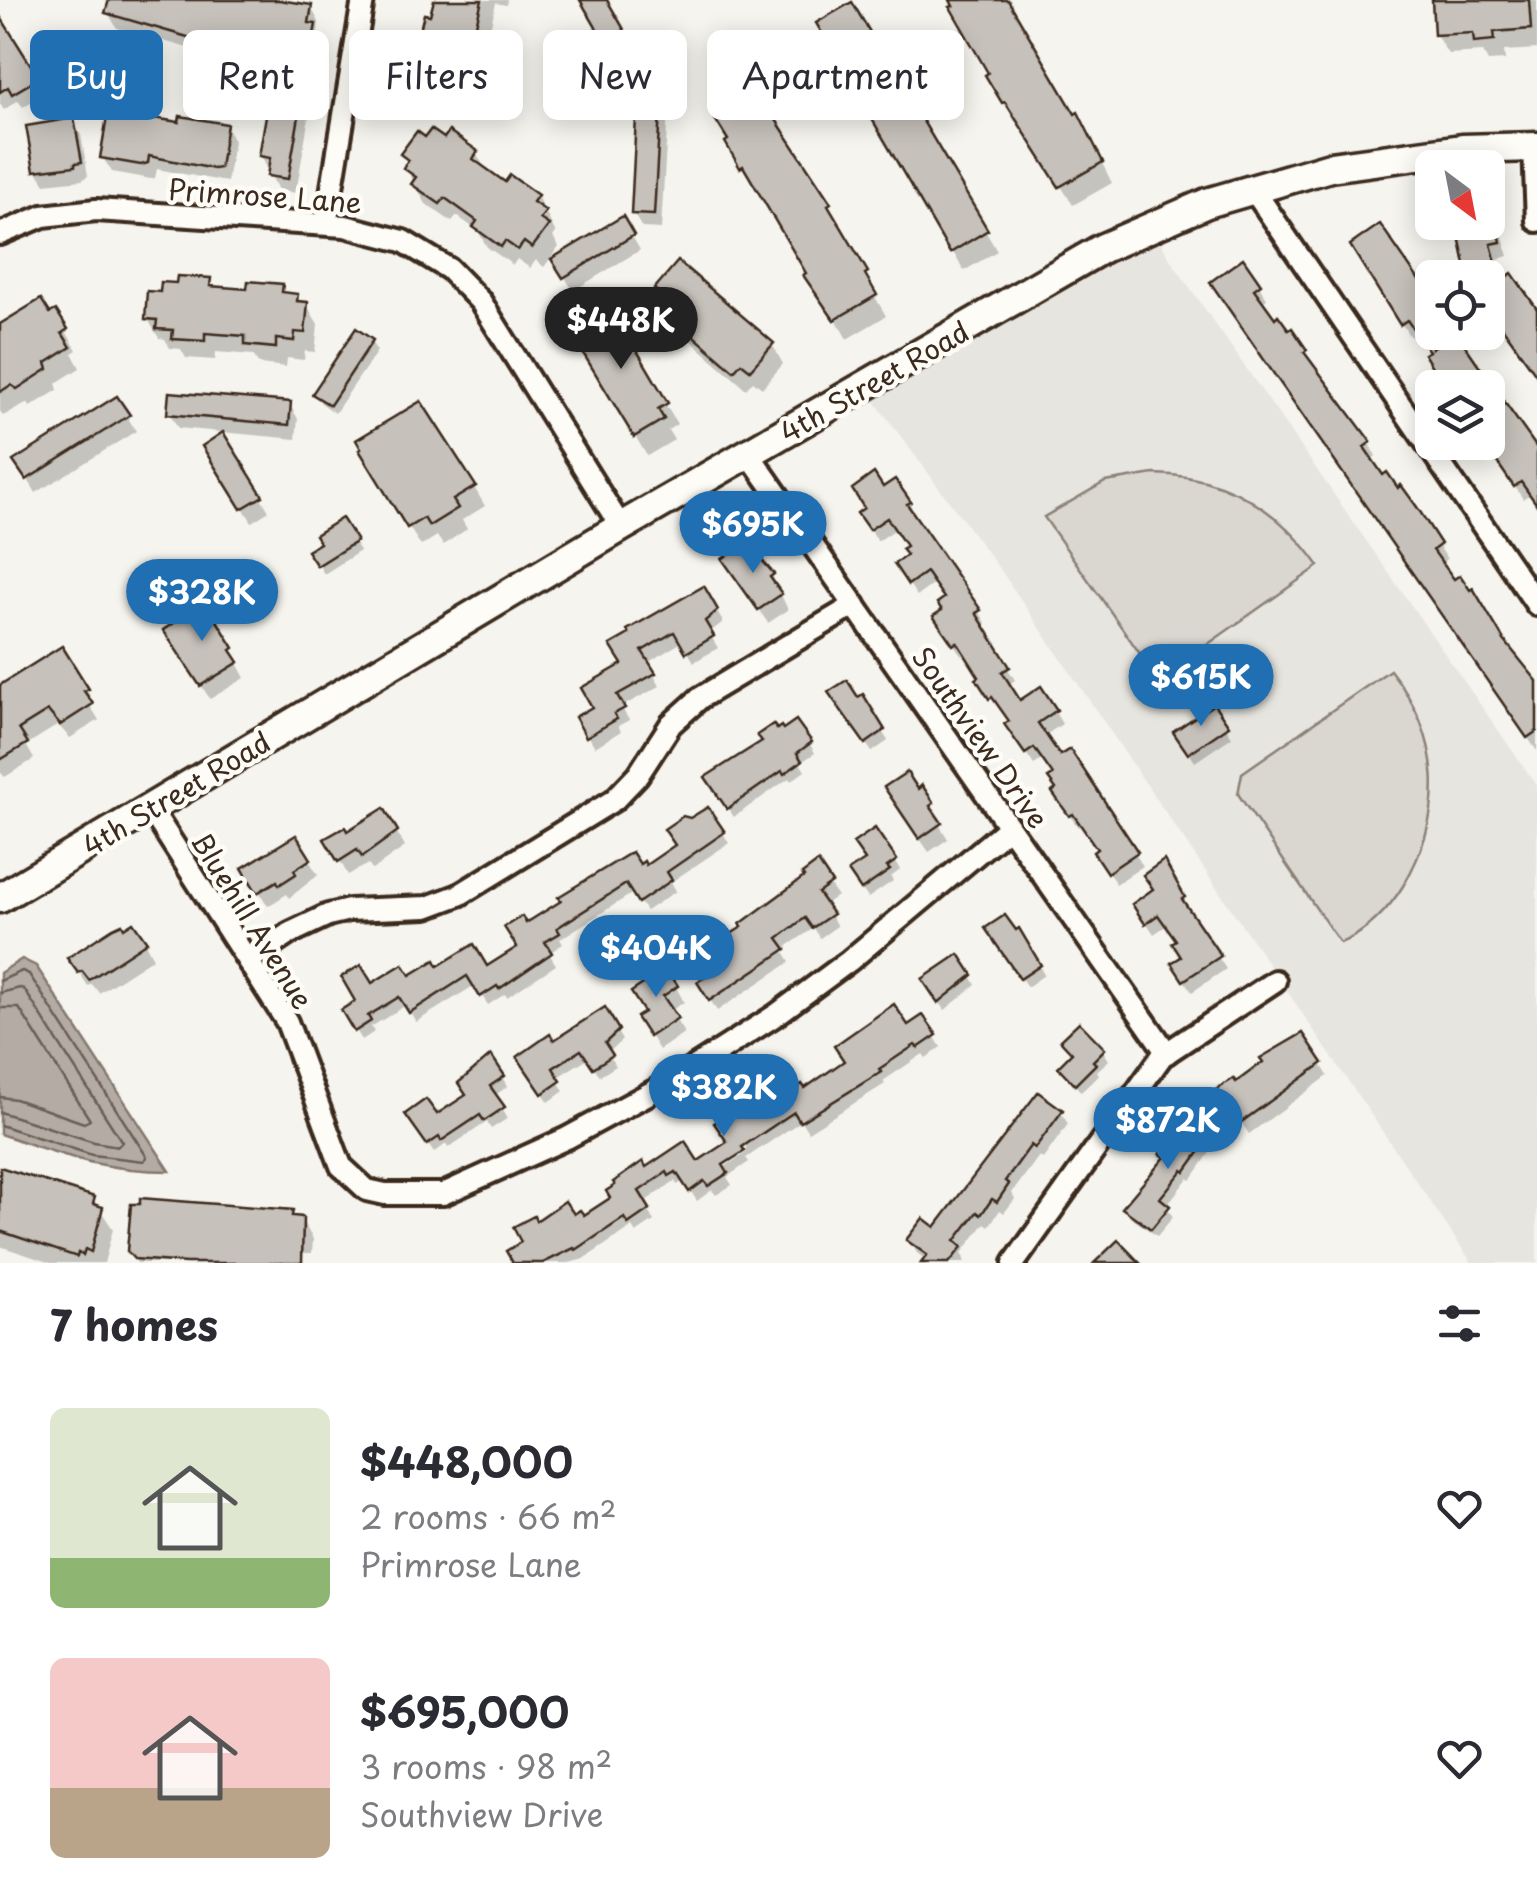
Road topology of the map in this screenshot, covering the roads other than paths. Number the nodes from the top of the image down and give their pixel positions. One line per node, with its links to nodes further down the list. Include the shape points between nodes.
1 (363, 0): 5 (street)
2 (1536, 147): 3 (street, 4th Street Road, via 1368,160); 4 (street)
3 (1253, 190): 7 (street, 4th Street Road, via 1102,248); 10 (street)
4 (1537, 221)
5 (326, 224): 6 (street, Primrose Lane, via 83,211); 8 (street, Primrose Lane, via 403,240 459,278 489,313)
6 (2, 229)
7 (749, 454): 8 (street, 4th Street Road); 9 (street, Southview Drive)
8 (621, 526): 11 (street, 4th Street Road)
9 (855, 605): 12 (street, Southview Drive); 14 (street, via 700,698 671,724 614,800 460,896 427,907 328,914)
10 (1537, 605)
11 (150, 808): 13 (street, 4th Street Road); 14 (street, Bluehill Avenue)
12 (1010, 827): 14 (street, Bluehill Avenue, via 850,961 738,1040 608,1117 443,1194 366,1190 340,1166 287,1022); 16 (street, Southview Drive)
13 (0, 898)
14 (248, 961)
15 (1275, 981): 16 (street)
16 (1167, 1053): 17 (street)
17 (1014, 1263)

